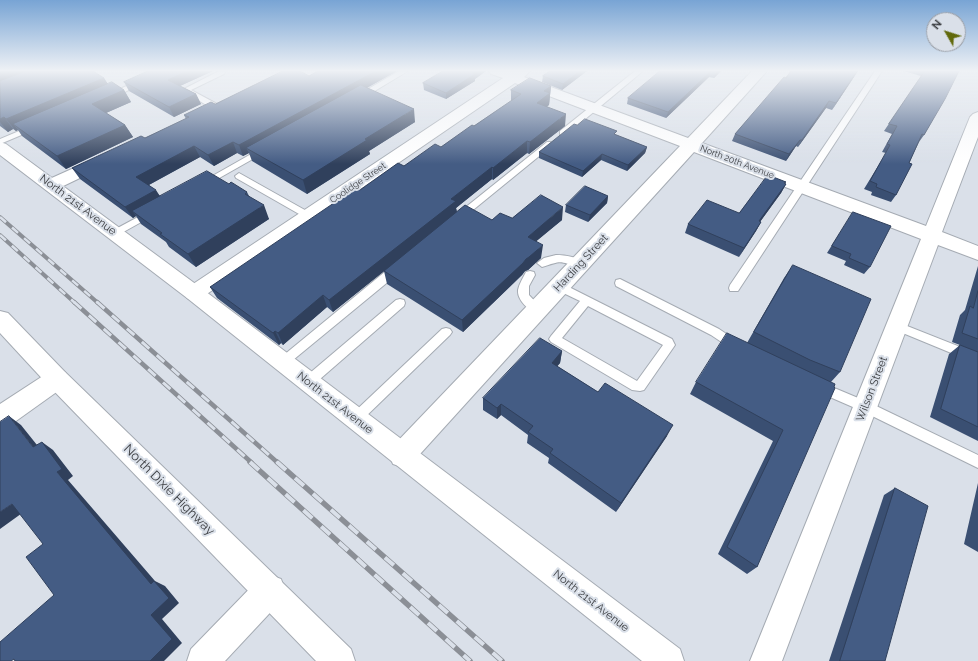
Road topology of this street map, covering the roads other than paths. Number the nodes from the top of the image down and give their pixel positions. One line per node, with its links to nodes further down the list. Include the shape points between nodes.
1 (207, 102): 8 (lane)
2 (222, 102): 8 (street)
3 (478, 102): 23 (street, Coolidge Street)
4 (580, 102): 9 (street, North 20th Avenue)
5 (602, 102): 9 (lane)
6 (732, 102): 15 (street, Harding Street)
7 (859, 102): 21 (lane)
8 (214, 106): 10 (street)
9 (594, 108): 15 (street, North 20th Avenue); 24 (lane)
10 (200, 113)
11 (978, 117): 26 (street, Wilson Street)
12 (43, 124): 13 (lane)
13 (0, 142)
14 (274, 145): 20 (lane)
15 (692, 145): 21 (street, North 20th Avenue); 30 (street, Harding Street)
16 (0, 147): 19 (street, North 21st Avenue)
17 (115, 154): 19 (street)
18 (239, 176): 23 (lane)
19 (51, 185): 25 (street, North 21st Avenue)
20 (198, 187)
21 (802, 187): 26 (street, North 20th Avenue); 34 (lane)
22 (156, 210): 25 (lane)
23 (308, 216): 35 (street, Coolidge Street)
24 (452, 223)
25 (115, 233): 35 (street, North 21st Avenue)
26 (932, 236): 27 (street, North 20th Avenue); 40 (street, Wilson Street)
27 (978, 253)
28 (404, 263): 44 (lane)
29 (542, 263): 30 (lane, via 559,257)
30 (580, 264): 33 (street, Harding Street)
31 (530, 275): 38 (lane, via 522,291 524,298)
32 (620, 283): 42 (lane)
33 (560, 286): 36 (lane); 38 (street, Harding Street)
34 (734, 288)
35 (194, 293): 44 (street, North 21st Avenue)
36 (587, 300): 36 (lane, via 669,343 640,386 555,340)
37 (400, 303): 46 (lane)
38 (538, 310): 51 (street, Harding Street)
39 (0, 319): 45 (street, North Dixie Highway)
40 (897, 326): 43 (lane); 48 (street, Wilson Street)
41 (446, 332): 50 (lane)
42 (749, 353)
43 (978, 359)
44 (282, 362): 46 (street, North 21st Avenue)
45 (58, 379): 49 (street); 53 (street, North Dixie Highway)
46 (308, 382): 50 (street, North 21st Avenue)
47 (809, 382): 48 (lane)
48 (866, 406): 52 (lane); 57 (street, Wilson Street)
49 (0, 418)
50 (356, 419): 51 (street, North 21st Avenue)
51 (402, 455): 56 (street, North 21st Avenue)
52 (978, 462)
53 (270, 590): 54 (street); 55 (street, North Dixie Highway)
54 (203, 661)
55 (339, 661)
56 (668, 661)
57 (766, 661)

